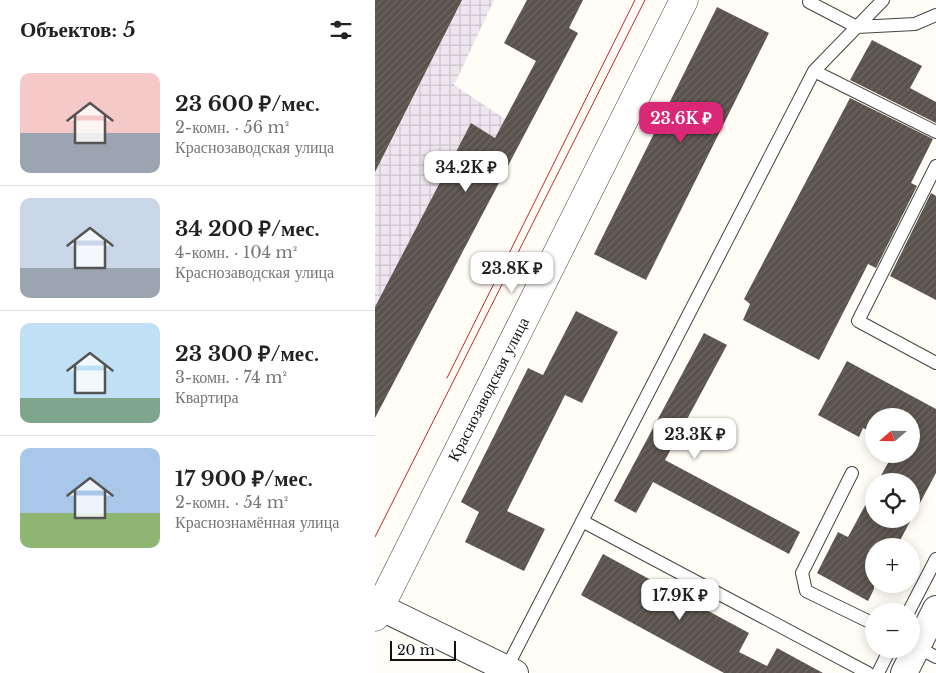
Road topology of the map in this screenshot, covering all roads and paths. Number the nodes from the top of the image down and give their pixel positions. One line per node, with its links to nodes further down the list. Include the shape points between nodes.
1 (684, 0): 15 (street, Краснозаводская улица)
2 (810, 0): 5 (lane)
3 (883, 0): 5 (lane)
4 (936, 15): 5 (lane, via 915,24)
5 (857, 27): 6 (lane)
6 (814, 71): 7 (lane); 11 (lane)
7 (936, 132)
8 (936, 166): 9 (lane, via 858,321)
9 (936, 363)
10 (852, 473): 16 (lane, via 802,573 806,591)
11 (582, 520): 19 (lane); 20 (lane)
12 (936, 558): 13 (lane)
13 (913, 603)
14 (936, 609): 17 (street)
15 (378, 612): 19 (street)
16 (865, 620)
17 (926, 652): 22 (street)
18 (886, 658): 21 (lane)
19 (510, 671)
20 (868, 673)
21 (878, 673)
22 (904, 673)

